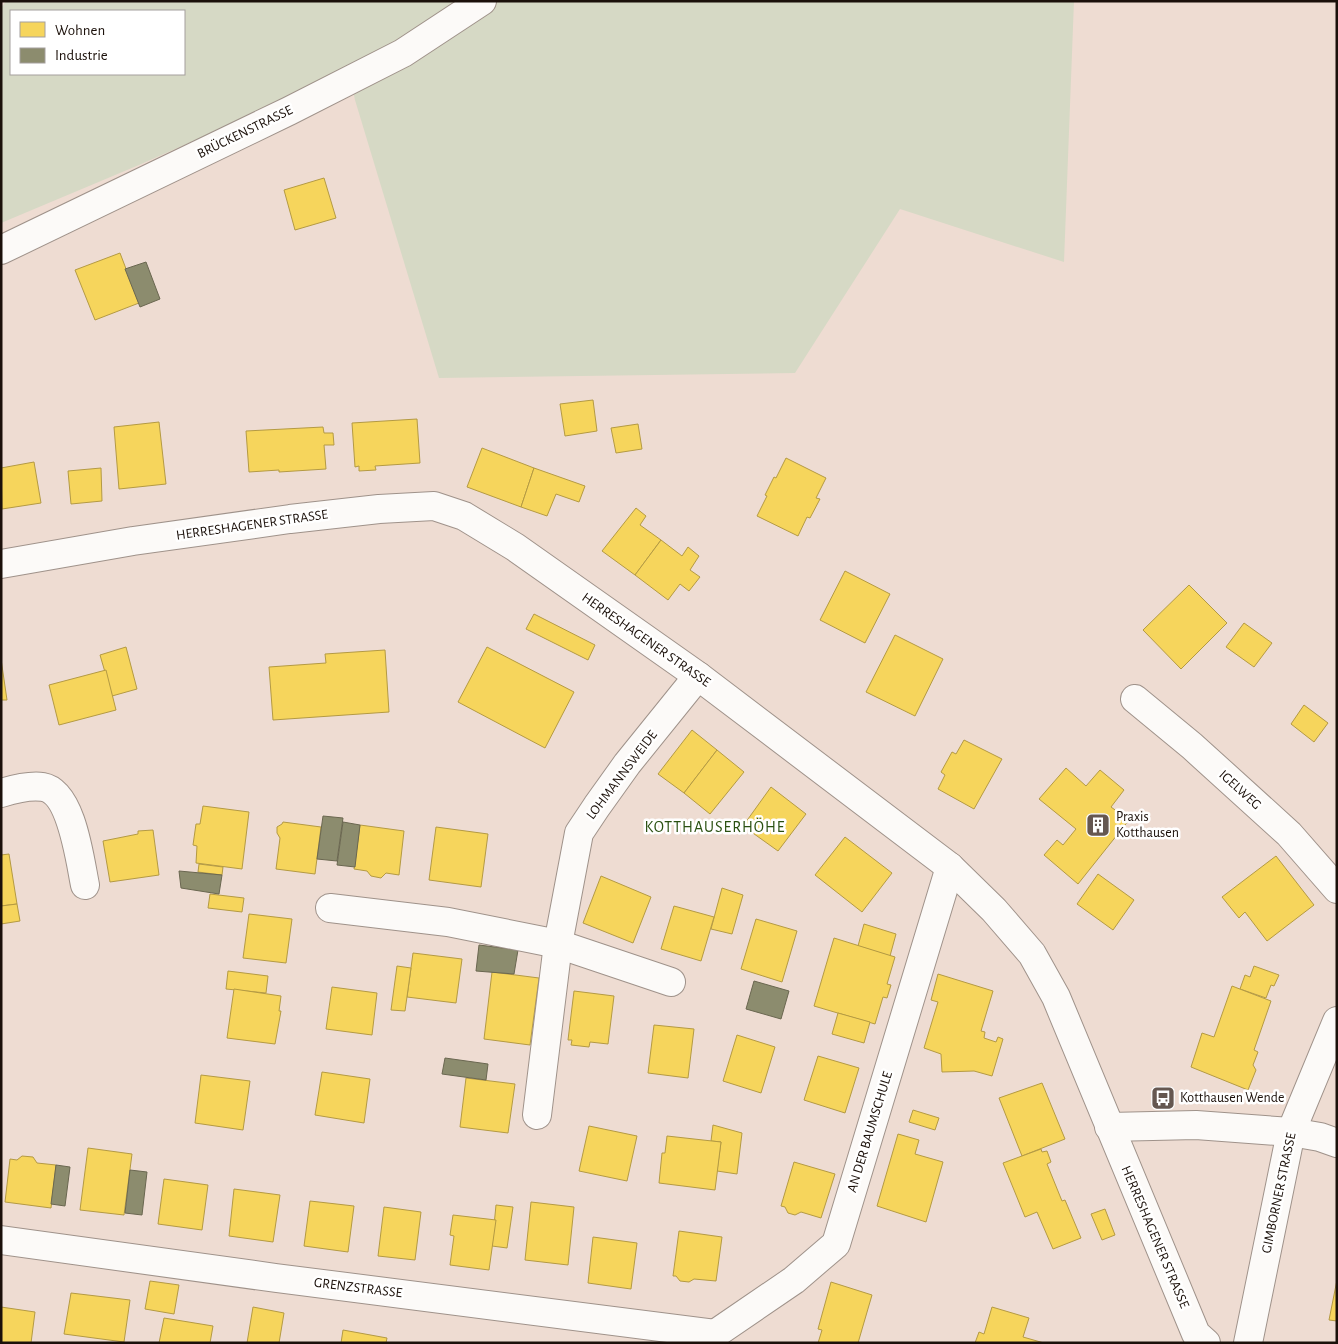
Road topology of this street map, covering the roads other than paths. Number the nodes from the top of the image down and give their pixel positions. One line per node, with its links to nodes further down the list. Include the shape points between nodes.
1 (482, 1): 2 (street, BRÜCKENSTRASSE, via 403,53)
2 (1, 250)
3 (1, 564): 4 (street, HERRESHAGENER STRASSE, via 290,519 434,506 464,516 516,547)
4 (698, 676): 7 (street, HERRESHAGENER STRASSE); 11 (street, LOHMANNSWEIDE, via 627,764 579,833)
5 (1135, 699): 9 (street, IGELWEG, via 1289,834)
6 (1, 793): 8 (street, via 17,788 45,787 61,798 70,817)
7 (950, 867): 15 (street, HERRESHAGENER STRASSE, via 994,910 1032,954 1056,997); 19 (street, AN DER BAUMSCHULE, via 836,1244 794,1280)
8 (85, 886)
9 (1337, 889)
10 (330, 908): 11 (street, via 448,922)
11 (558, 944): 12 (street); 14 (street, LOHMANNSWEIDE)
12 (671, 982)
13 (1337, 1021): 16 (street, GIMBORNER STRASSE)
14 (537, 1115)
15 (1109, 1127): 16 (street, via 1196,1125); 20 (street, HERRESHAGENER STRASSE, via 1196,1334)
16 (1291, 1132): 17 (street); 21 (street, GIMBORNER STRASSE)
17 (1337, 1143)
18 (1, 1240): 19 (street, GRENZSTRASSE)
19 (714, 1338)
20 (1206, 1343)
21 (1248, 1343)

